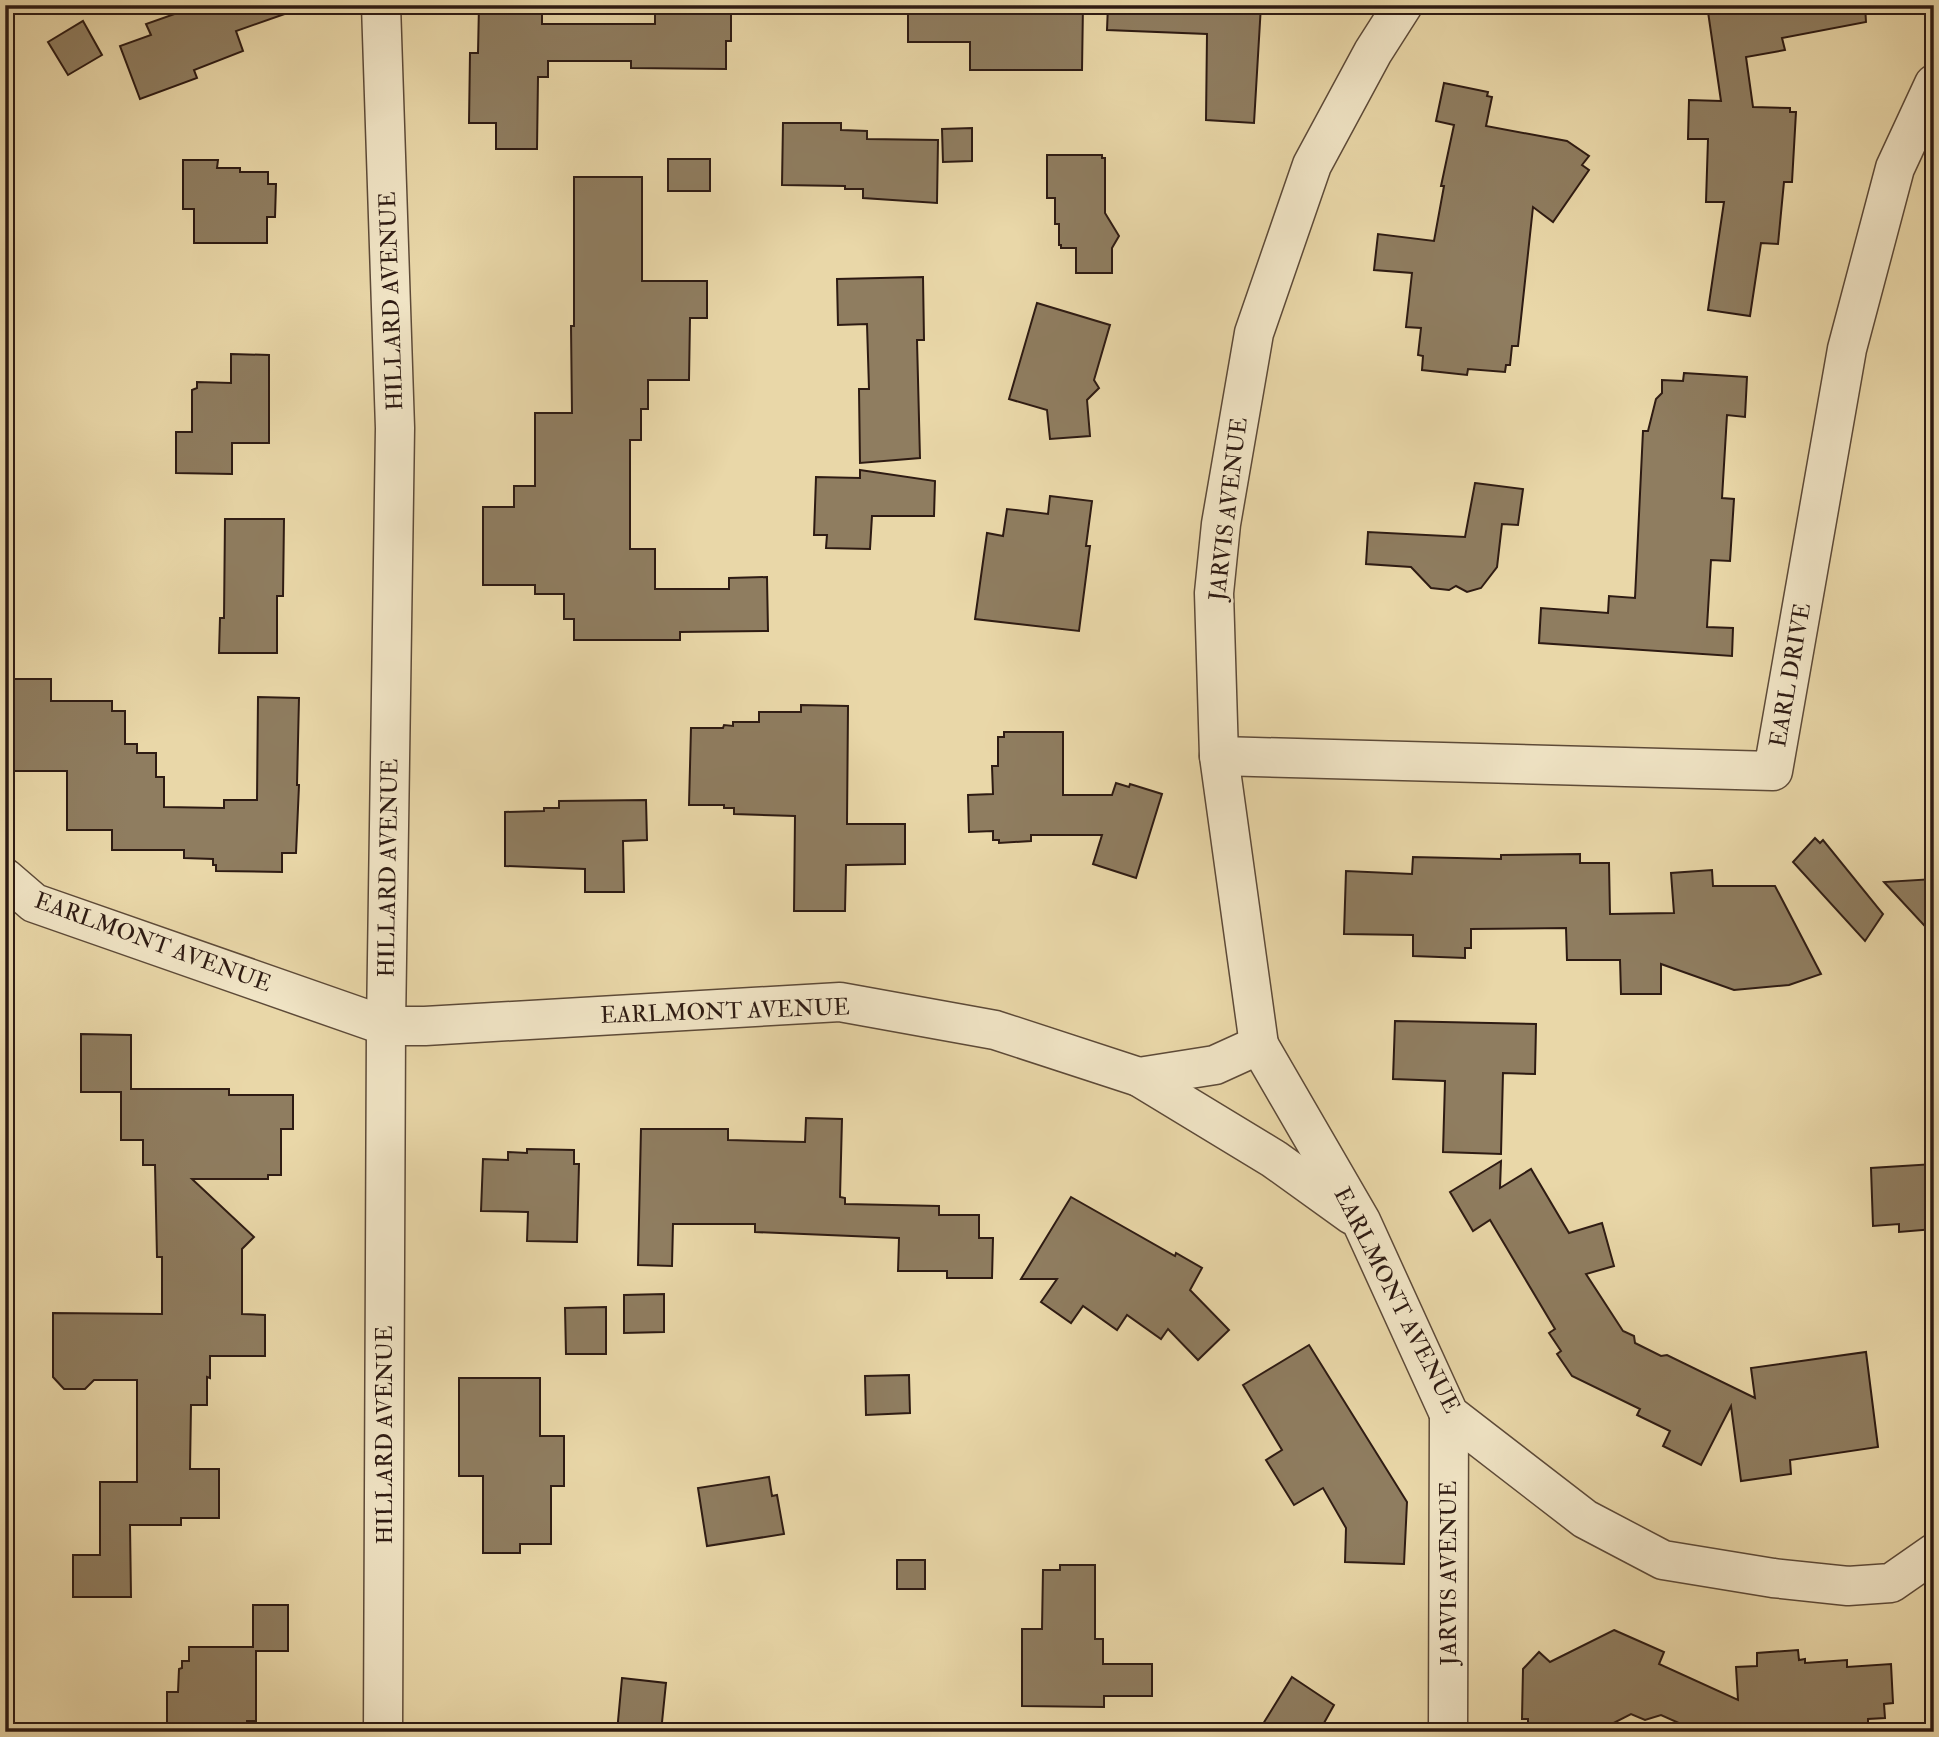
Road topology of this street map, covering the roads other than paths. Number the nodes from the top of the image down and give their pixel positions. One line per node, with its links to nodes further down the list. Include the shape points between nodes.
1 (381, 5): 6 (street, HILLARD AVENUE, via 395,428)
2 (1403, 5): 4 (street, JARVIS AVENUE, via 1312,165 1254,333 1221,524 1214,593)
3 (1934, 84): 4 (street, EARL DRIVE, via 1895,168 1847,349 1773,771)
4 (1219, 756): 7 (street, JARVIS AVENUE)
5 (5, 878): 6 (street, EARLMONT AVENUE, via 34,903)
6 (386, 1026): 8 (street, EARLMONT AVENUE, via 840,1002 995,1030); 12 (street, HILLARD AVENUE)
7 (1259, 1045): 8 (street, EARLMONT AVENUE, via 1214,1065); 9 (street, EARLMONT AVENUE)
8 (1139, 1077): 9 (street, via 1274,1159)
9 (1361, 1221): 10 (street, EARLMONT AVENUE)
10 (1449, 1414): 11 (street, EARLMONT AVENUE, via 1585,1519 1663,1560 1848,1586 1891,1583); 13 (street, JARVIS AVENUE)
11 (1934, 1553)
12 (383, 1732)
13 (1448, 1732)

